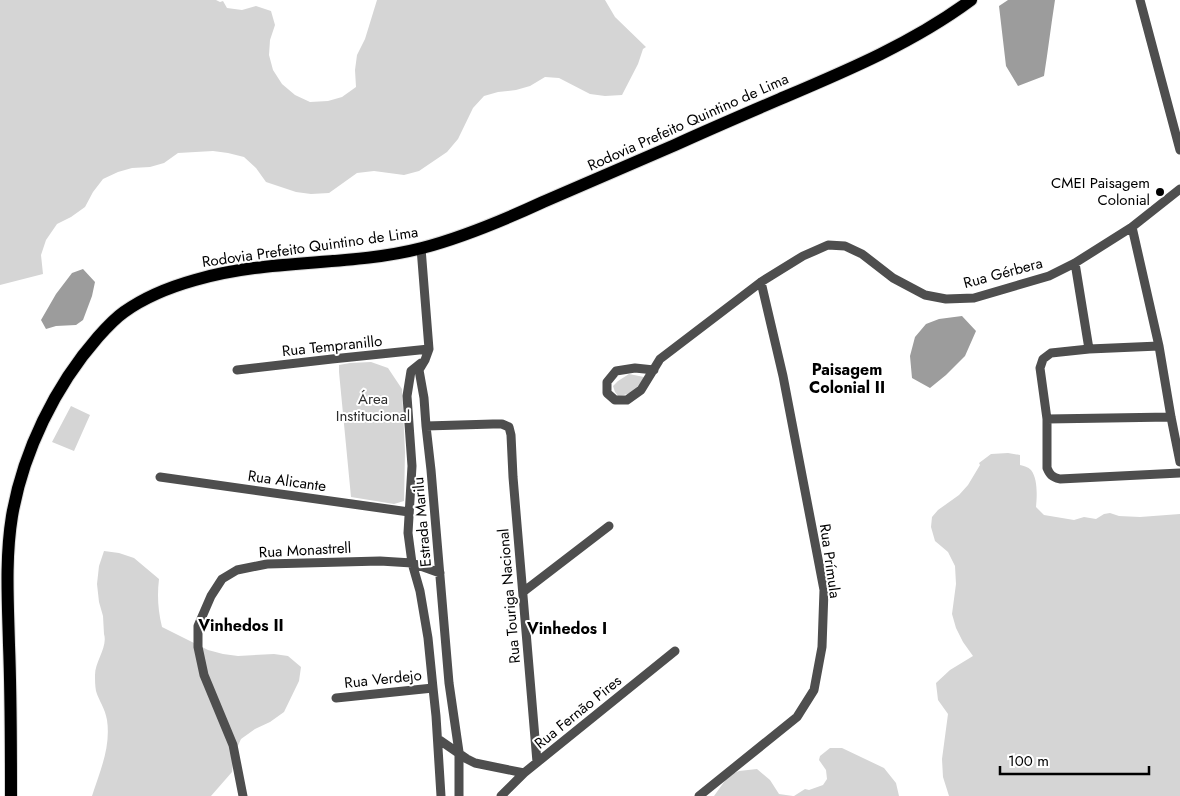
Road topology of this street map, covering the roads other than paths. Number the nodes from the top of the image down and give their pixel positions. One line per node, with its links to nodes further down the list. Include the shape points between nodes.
1 (971, 0): 6 (main road, Rodovia Prefeito Quintino de Lima, via 914,37 852,69 491,225)
2 (1140, 0): 3 (street)
3 (1180, 150)
4 (1180, 189): 5 (street, Rua Gérbera)
5 (1132, 227): 7 (street, Rua Gérbera); 9 (street)
6 (421, 248): 10 (street, Estrada Marilu); 25 (main road, Rodovia Prefeito Quintino de Lima, via 375,257 216,274 158,293 121,314 77,363 36,437 12,518)
7 (1074, 263): 8 (street, Rua Gérbera, via 1049,276 974,298 946,299 925,295 846,246 828,245); 11 (street)
8 (761, 282): 14 (street, Rua Gérbera, via 660,359); 39 (street, Rua Prímula, via 783,376 824,590 822,647 814,690 797,717)
9 (1159, 346): 11 (street); 15 (street)
10 (429, 349): 12 (street, Estrada Marilu); 13 (street, Rua Tempranillo)
11 (1089, 349): 16 (street, via 1052,353 1043,359 1040,368)
12 (425, 360): 17 (street, Estrada Marilu, via 420,370); 21 (street, via 412,370 407,396 412,466)
13 (237, 370)
14 (654, 370): 14 (street, Rua Gérbera, via 642,390 627,400 616,400 607,393 607,382 616,371)
15 (1171, 417): 16 (street); 18 (street)
16 (1046, 419): 19 (street, via 1047,468 1054,478)
17 (426, 426): 24 (street, Estrada Marilu); 26 (street, Rua Touriga Nacional, via 502,424 508,427)
18 (1180, 462)
19 (1180, 473)
20 (160, 477): 21 (street, Rua Alicante)
21 (409, 512): 23 (street)
22 (609, 526): 26 (street)
23 (412, 563): 24 (street, Rua Monastrell); 28 (street, via 428,638); 35 (street, Rua Monastrell, via 267,564 237,570 222,579 198,626 198,647 204,675 233,745)
24 (440, 572): 31 (street, Estrada Marilu)
25 (4, 584): 34 (main road, Rodovia Prefeito Quintino de Lima)
26 (523, 592): 32 (street, Rua Touriga Nacional)
27 (675, 651): 32 (street, Rua Fernão Pires)
28 (432, 688): 29 (street, Rua Verdejo); 30 (street)
29 (336, 698)
30 (438, 739): 31 (street); 36 (street)
31 (458, 752): 33 (street, via 475,763); 37 (street, Estrada Marilu)
32 (537, 762): 33 (street, Rua Fernão Pires)
33 (524, 773): 38 (street, Rua Fernão Pires)
34 (11, 796)
35 (242, 796)
36 (441, 796)
37 (459, 796)
38 (501, 796)
39 (698, 796)

